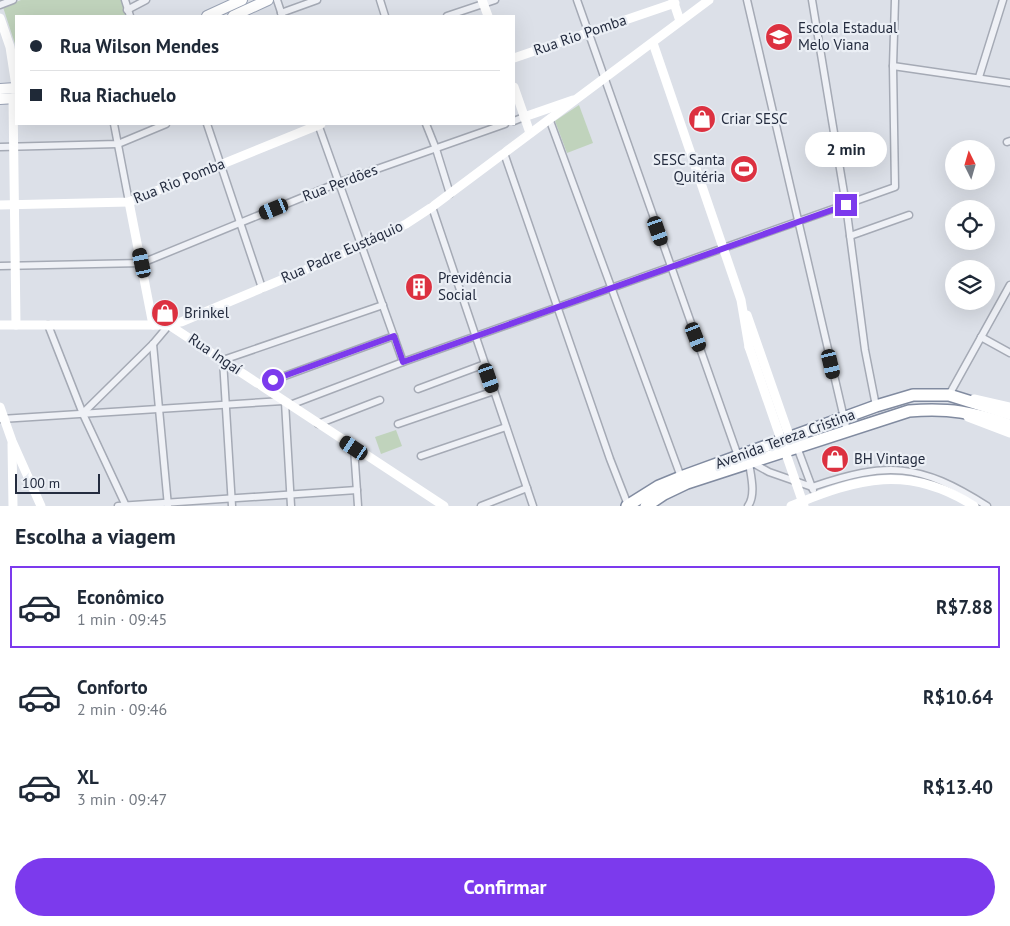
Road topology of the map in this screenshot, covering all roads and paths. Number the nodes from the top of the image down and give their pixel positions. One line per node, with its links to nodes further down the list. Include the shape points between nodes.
1 (13, 0): 18 (street)
2 (125, 0): 19 (street)
3 (146, 0): 19 (street)
4 (242, 0): 21 (main road)
5 (268, 0): 22 (main road)
6 (276, 0): 20 (street)
7 (316, 0): 20 (street)
8 (380, 0): 23 (street)
9 (495, 0): 16 (street)
10 (577, 0): 28 (street)
11 (709, 0): 27 (street, Rua Padre Eustáquio)
12 (747, 0): 65 (street)
13 (812, 0): 62 (street)
14 (895, 0): 31 (street)
15 (1003, 0): 33 (street)
16 (482, 2): 24 (street); 25 (street)
17 (674, 2): 27 (street); 28 (street, Rua Rio Pomba)
18 (0, 5)
19 (129, 13)
20 (281, 14)
21 (210, 15)
22 (235, 15)
23 (385, 15)
24 (450, 15)
25 (488, 15)
26 (0, 18): 37 (street, via 10,47)
27 (680, 21): 29 (street, Rua Padre Eustáquio)
28 (588, 32): 30 (street, Rua Rio Pomba); 32 (street)
29 (653, 43): 32 (street, Rua Padre Eustáquio); 69 (street)
30 (515, 58)
31 (893, 66): 33 (street); 62 (street, via 894,188)
32 (605, 77): 38 (street, Rua Padre Eustáquio); 73 (street)
33 (979, 77): 34 (street)
34 (1010, 83)
35 (0, 89): 37 (main road)
36 (515, 90): 40 (street)
37 (15, 92): 39 (main road); 53 (street)
38 (580, 97): 40 (street); 42 (street, Rua Padre Eustáquio)
39 (0, 99)
40 (524, 117): 41 (street); 50 (street)
41 (515, 121)
42 (550, 121): 50 (street, Rua Padre Eustáquio); 76 (street)
43 (114, 125): 51 (street)
44 (164, 125): 51 (street)
45 (207, 125): 56 (street)
46 (317, 125): 56 (street, Rua Rio Pomba)
47 (319, 125): 57 (street)
48 (426, 125): 54 (street)
49 (502, 125): 54 (street, Rua Perdões)
50 (530, 133): 55 (street, Rua Padre Eustáquio)
51 (118, 144): 53 (street); 59 (street)
52 (0, 147): 53 (street)
53 (14, 147): 61 (street)
54 (436, 149): 57 (street, Rua Perdões); 58 (street)
55 (504, 153): 58 (street, Rua Padre Eustáquio); 79 (street)
56 (222, 165): 59 (street, Rua Rio Pomba); 66 (street)
57 (340, 182): 66 (street, Rua Perdões); 68 (street)
58 (450, 194): 63 (street, Rua Padre Eustáquio)
59 (129, 202): 61 (street, Rua Rio Pomba); 70 (street)
60 (0, 205): 61 (street, Rua Rio Pomba)
61 (14, 205): 72 (street)
62 (846, 205): 65 (street); 67 (street)
63 (432, 207): 68 (street, Rua Padre Eustáquio); 86 (street)
64 (909, 215): 67 (street)
65 (798, 221): 69 (street); 112 (street)
66 (241, 222): 70 (street, Rua Perdões); 75 (street)
67 (850, 236): 104 (street)
68 (362, 246): 75 (street, Rua Padre Eustáquio); 78 (street)
69 (723, 248): 73 (street); 77 (street)
70 (142, 263): 72 (street, Rua Perdões); 83 (street)
71 (0, 266): 72 (street, Rua Perdões)
72 (14, 266): 81 (street)
73 (670, 267): 76 (street); 123 (street)
74 (1010, 284): 87 (street)
75 (262, 288): 84 (street, Rua Padre Eustáquio)
76 (610, 288): 79 (street); 125 (street)
77 (742, 300): 120 (street); 146 (street, bridge, via 749,346)
78 (383, 305): 85 (street); 90 (street)
79 (556, 307): 86 (street); 142 (street)
80 (0, 325): 81 (street, Rua Padre Eustáquio)
81 (16, 325): 82 (street, Rua Padre Eustáquio)
82 (48, 325): 83 (street, Rua Padre Eustáquio); 109 (street)
83 (153, 325): 84 (street, Rua Padre Eustáquio)
84 (169, 325): 88 (street); 91 (street, Rua Ingaí)
85 (394, 336): 92 (street); 95 (street)
86 (474, 337): 92 (street); 93 (street)
87 (981, 337): 89 (street); 99 (street)
88 (153, 344): 107 (street); 109 (street)
89 (1010, 353)
90 (241, 354): 91 (street); 94 (street, via 237,361)
91 (223, 360): 94 (street, Rua Ingaí); 103 (street)
92 (403, 362): 102 (street)
93 (485, 364): 96 (street); 98 (street)
94 (238, 370): 95 (street, Rua Ingaí)
95 (260, 385): 97 (street, Rua Ingaí)
96 (418, 389)
97 (269, 391): 101 (street); 102 (street, Rua Ingaí)
98 (494, 391): 114 (street); 116 (street)
99 (949, 395): 104 (highway, Avenida Tereza Cristina, via 913,395); 106 (street, Avenida Tereza Cristina); 110 (highway, Avenida Tereza Cristina)
100 (380, 400): 113 (street)
101 (265, 402): 102 (street); 103 (street)
102 (286, 403): 113 (street, Rua Ingaí); 129 (street)
103 (226, 405): 107 (street); 130 (street)
104 (876, 406): 112 (highway, Avenida Tereza Cristina)
105 (0, 407): 111 (street)
106 (1010, 407)
107 (158, 409): 109 (street); 131 (street)
108 (944, 409): 115 (highway, Avenida Tereza Cristina, via 980,415); 117 (highway, Avenida Tereza Cristina, via 909,411); 118 (street, Avenida Tereza Cristina)
109 (83, 414): 111 (street); 136 (street)
110 (1010, 414)
111 (2, 418): 119 (street)
112 (844, 418): 117 (street); 120 (highway, Avenida Tereza Cristina)
113 (321, 422): 121 (street, Rua Ingaí)
114 (398, 424)
115 (1010, 425)
116 (506, 427): 122 (street); 126 (street)
117 (847, 431): 120 (highway, Avenida Tereza Cristina)
118 (1010, 433)
119 (12, 441): 133 (street); 134 (street)
120 (793, 442): 123 (highway, Avenida Tereza Cristina); 124 (highway, Avenida Tereza Cristina); 128 (street)
121 (354, 448): 127 (street); 132 (street, Rua Ingaí)
122 (421, 456)
123 (738, 456): 125 (highway, Avenida Tereza Cristina)
124 (750, 463): 128 (street); 143 (highway, Avenida Tereza Cristina, via 687,483); 144 (street, via 752,481)
125 (681, 477): 142 (highway, Avenida Tereza Cristina, via 659,486)
126 (527, 488): 140 (street); 141 (street)
127 (357, 490): 129 (street); 138 (street)
128 (814, 492): 145 (street); 147 (street, via 884,478 917,480); 148 (street, via 852,475 908,470 947,482)
129 (290, 495): 130 (street); 137 (street)
130 (232, 503): 131 (street)
131 (168, 504): 136 (street)
132 (436, 504): 139 (street, Rua Ingaí)
133 (13, 506)
134 (41, 506)
135 (118, 506): 136 (street)
136 (126, 506)
137 (291, 506)
138 (358, 506)
139 (444, 506)
140 (481, 506)
141 (533, 506)
142 (628, 506)
143 (646, 506)
144 (748, 506)
145 (791, 506)
146 (804, 506)
147 (974, 506)
148 (986, 506)

